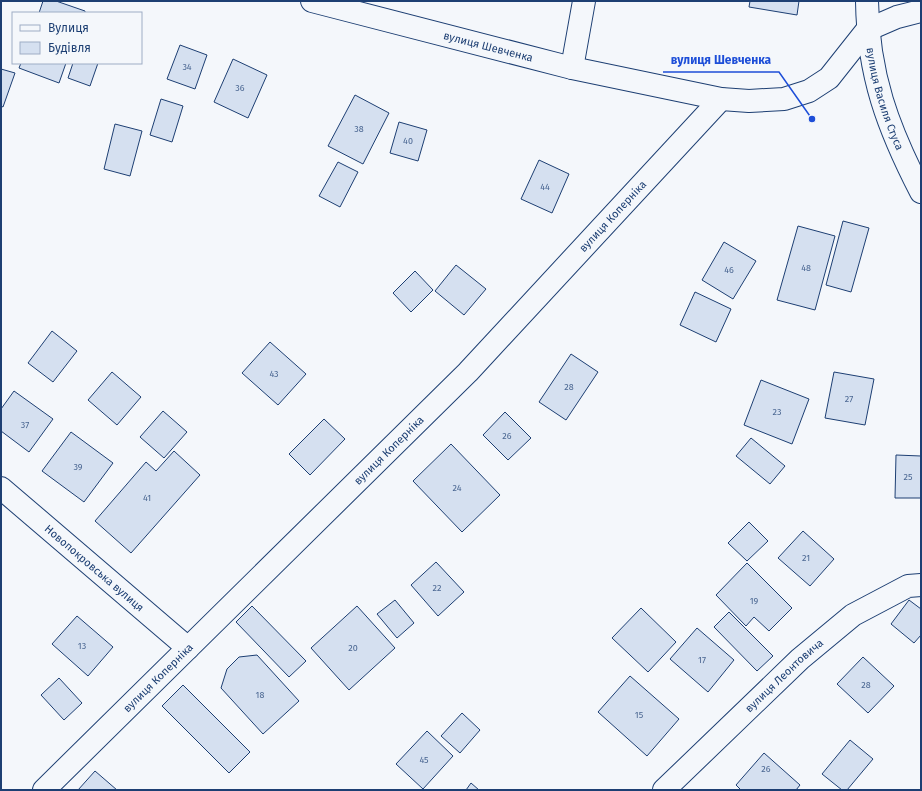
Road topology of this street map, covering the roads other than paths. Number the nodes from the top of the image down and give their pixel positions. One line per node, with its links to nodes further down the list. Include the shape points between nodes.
1 (312, 1): 6 (street, вулиця Шевченка)
2 (584, 1): 6 (street)
3 (867, 1): 5 (street, вулиця Василя Стуса)
4 (921, 11): 5 (street, вулиця Шевченка, via 897,17)
5 (867, 30): 7 (street, вулиця Шевченка, via 829,78 809,91 784,98 748,101); 8 (street, вулиця Василя Стуса, via 877,88 889,124)
6 (572, 68): 7 (street, вулиця Шевченка)
7 (721, 98): 11 (street, вулиця Коперніка, via 468,372)
8 (921, 192)
9 (1, 488): 11 (street, Новопокровська вулиця)
10 (921, 585): 13 (street, вулиця Леонтовича, via 908,586 853,615 800,659)
11 (188, 648): 12 (street, вулиця Коперніка)
12 (44, 790)
13 (664, 790)

